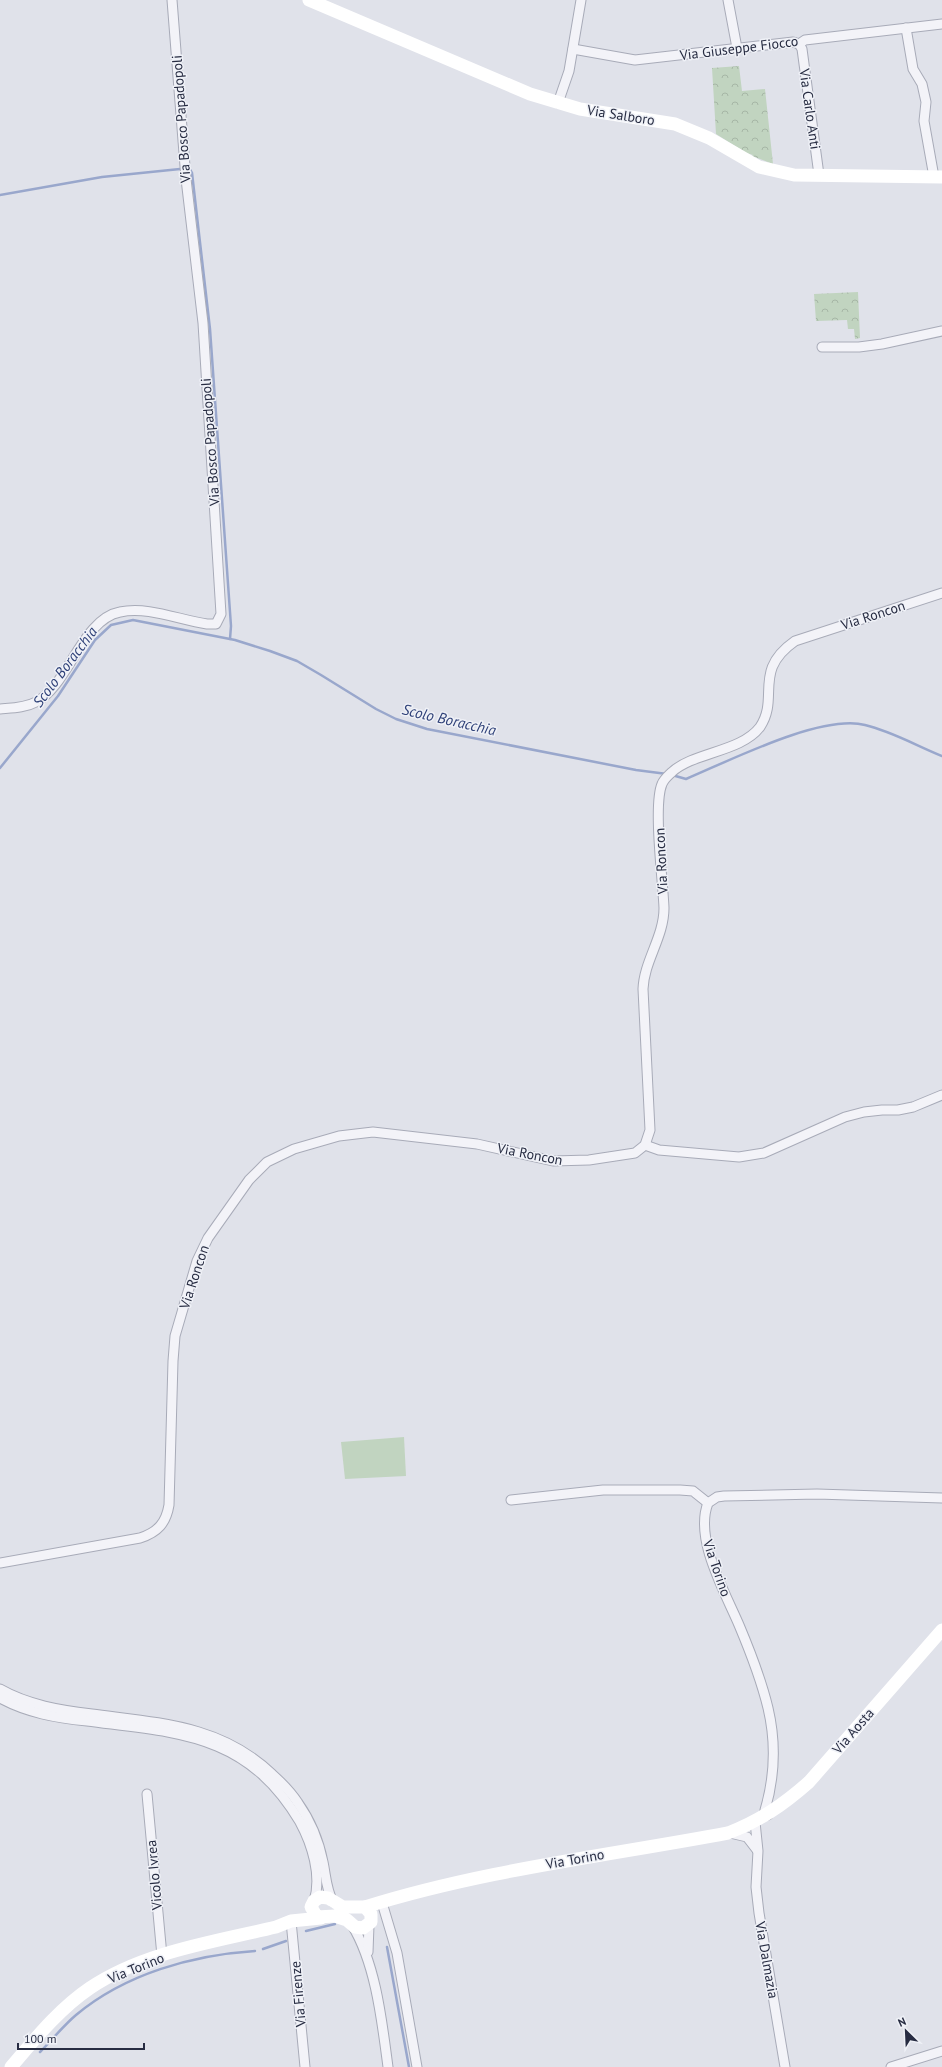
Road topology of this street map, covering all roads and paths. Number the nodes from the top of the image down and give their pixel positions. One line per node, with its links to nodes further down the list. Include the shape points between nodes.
1 (172, 0): 16 (street, Via Bosco Papadopoli, via 186,178 203,323 221,614 216,624 207,624 148,612 118,612 91,631 57,683 44,697 35,703 20,707)
2 (309, 0): 10 (street, Via Salboro, via 530,94)
3 (581, 0): 9 (street)
4 (728, 0): 8 (street)
5 (942, 24): 6 (street, Via Giuseppe Fiocco)
6 (906, 28): 7 (street, Via Giuseppe Fiocco, via 805,40); 12 (street, via 913,69 922,84 926,102 924,121)
7 (799, 44): 8 (street, Via Giuseppe Fiocco, via 793,42); 11 (street, Via Carlo Anti, via 802,50)
8 (737, 48): 9 (street, Via Giuseppe Fiocco, via 635,60)
9 (573, 49): 10 (street, via 569,71)
10 (558, 103): 11 (street, Via Salboro, via 674,124 709,138 759,168 794,175)
11 (819, 175): 12 (street, Via Salboro)
12 (938, 177)
13 (942, 331): 14 (street, via 860,347)
14 (822, 347)
15 (942, 593): 18 (street, Via Roncon, via 795,641 780,654 771,667 766,712 759,728 742,740 673,771 662,784 659,804 663,915 660,935 645,972 643,989 650,1130)
16 (0, 708)
17 (942, 1095): 18 (street, via 913,1108 870,1111 845,1117 764,1153 739,1157 723,1156 659,1150)
18 (645, 1145): 22 (street, Via Roncon, via 635,1153 553,1161 477,1144 362,1132 314,1143 267,1162 250,1180 208,1238 197,1261 175,1336 172,1361 169,1505 164,1522 152,1534 140,1538)
19 (942, 1498): 21 (street, via 817,1494 717,1496)
20 (511, 1500): 21 (street, via 603,1490 680,1490 693,1491)
21 (708, 1503): 27 (street, Via Torino, via 705,1525 710,1555 747,1645 768,1708 774,1753 773,1773 765,1810)
22 (0, 1562)
23 (942, 1630): 27 (street, Via Aosta, via 809,1782 789,1801)
24 (0, 1688): 33 (street, via 31,1703 65,1711 176,1725 202,1731 229,1742 258,1760 283,1784 307,1818 320,1851 326,1885)
25 (0, 1698): 32 (street, via 29,1711 200,1739 225,1749 254,1767 277,1788 302,1826 315,1864 317,1883)
26 (147, 1794): 39 (street, Vicolo Ivrea)
27 (768, 1815): 28 (street, Via Aosta)
28 (755, 1822): 29 (street, Via Torino); 30 (street, Via Dalmazia)
29 (728, 1833): 30 (street, via 752,1840); 31 (street, Via Torino, via 502,1872)
30 (758, 1852): 46 (street, Via Dalmazia, via 758,1913)
31 (395, 1897): 34 (street, Via Torino); 35 (street, Via Torino)
32 (313, 1902): 33 (street, via 324,1897); 36 (street, via 314,1914); 37 (street, Via Torino)
33 (333, 1902): 35 (street)
34 (383, 1906): 35 (street, Via Torino); 45 (street, via 397,1953)
35 (368, 1917): 38 (street, via 359,1928); 40 (street)
36 (321, 1918): 37 (street, Via Torino); 38 (street, Via Torino, via 336,1916)
37 (291, 1921): 39 (street, Via Torino); 43 (street, Via Firenze)
38 (352, 1925): 40 (street)
39 (162, 1956): 42 (street, Via Torino, via 112,1976 90,1988 65,2008)
40 (368, 1956): 44 (street, via 384,2033)
41 (942, 2051): 47 (street)
42 (11, 2067)
43 (305, 2067)
44 (388, 2067)
45 (417, 2067)
46 (785, 2067)
47 (891, 2067)

